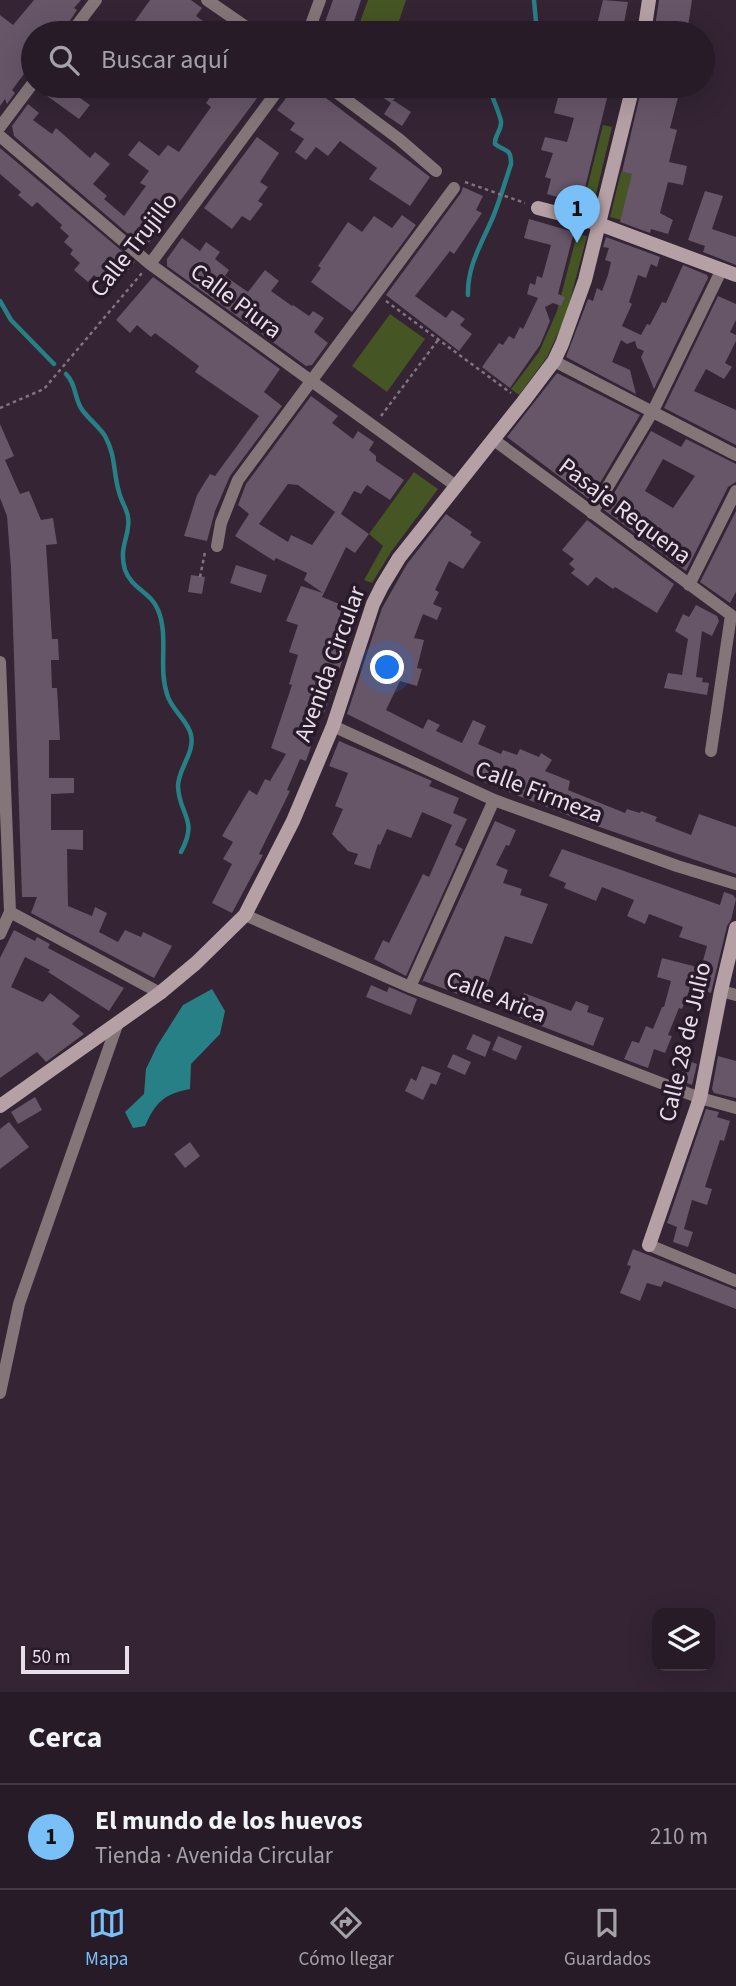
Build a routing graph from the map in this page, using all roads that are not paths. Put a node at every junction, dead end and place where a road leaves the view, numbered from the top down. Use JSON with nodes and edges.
{"nodes":[{"id":1,"x":96,"y":0,"type":"edge"},
{"id":2,"x":207,"y":0,"type":"edge"},
{"id":3,"x":320,"y":0,"type":"edge"},
{"id":4,"x":649,"y":0,"type":"edge"},
{"id":5,"x":80,"y":21,"type":"edge"},
{"id":6,"x":238,"y":21,"type":"edge"},
{"id":7,"x":312,"y":21,"type":"edge"},
{"id":8,"x":645,"y":21,"type":"edge"},
{"id":9,"x":22,"y":98,"type":"edge"},
{"id":10,"x":272,"y":98,"type":"edge"},
{"id":11,"x":344,"y":98,"type":"edge"},
{"id":12,"x":630,"y":98,"type":"edge"},
{"id":13,"x":0,"y":127,"type":"edge"},
{"id":14,"x":0,"y":136,"type":"edge"},
{"id":15,"x":436,"y":171,"type":"road end"},
{"id":16,"x":454,"y":188,"type":"dead end"},
{"id":17,"x":538,"y":208,"type":"road end"},
{"id":18,"x":599,"y":224,"type":"junction"},
{"id":19,"x":150,"y":264,"type":"junction"},
{"id":20,"x":729,"y":272,"type":"edge"},
{"id":21,"x":554,"y":360,"type":"junction"},
{"id":22,"x":311,"y":383,"type":"junction"},
{"id":23,"x":653,"y":411,"type":"junction"},
{"id":24,"x":494,"y":440,"type":"junction"},
{"id":25,"x":736,"y":455,"type":"edge"},
{"id":26,"x":456,"y":486,"type":"junction"},
{"id":27,"x":736,"y":491,"type":"edge"},
{"id":28,"x":592,"y":513,"type":"junction"},
{"id":29,"x":217,"y":546,"type":"road end"},
{"id":30,"x":689,"y":585,"type":"junction"},
{"id":31,"x":0,"y":662,"type":"edge"},
{"id":32,"x":332,"y":726,"type":"junction"},
{"id":33,"x":710,"y":751,"type":"dead end"},
{"id":34,"x":494,"y":800,"type":"junction"},
{"id":35,"x":736,"y":884,"type":"edge"},
{"id":36,"x":10,"y":912,"type":"junction"},
{"id":37,"x":245,"y":915,"type":"junction"},
{"id":38,"x":736,"y":928,"type":"edge"},
{"id":39,"x":0,"y":934,"type":"edge"},
{"id":40,"x":410,"y":987,"type":"junction"},
{"id":41,"x":721,"y":990,"type":"junction"},
{"id":42,"x":160,"y":993,"type":"junction"},
{"id":43,"x":736,"y":995,"type":"edge"},
{"id":44,"x":117,"y":1025,"type":"junction"},
{"id":45,"x":700,"y":1098,"type":"junction"},
{"id":46,"x":0,"y":1106,"type":"edge"},
{"id":47,"x":736,"y":1108,"type":"edge"},
{"id":48,"x":649,"y":1245,"type":"joint"},
{"id":49,"x":736,"y":1281,"type":"edge"},
{"id":50,"x":0,"y":1393,"type":"edge"}],
"edges":[{"from":1,"to":5,"type":"street"},
{"from":2,"to":6,"type":"street"},
{"from":3,"to":7,"type":"street"},
{"from":4,"to":8,"type":"street"},
{"from":9,"to":13,"type":"street"},
{"from":10,"to":19,"type":"street","name":"Calle Trujillo"},
{"from":11,"to":15,"type":"street"},
{"from":12,"to":18,"type":"street","name":"Avenida Circular"},
{"from":14,"to":19,"type":"street","name":"Calle Piura"},
{"from":16,"to":22,"type":"street"},
{"from":17,"to":18,"type":"street"},
{"from":18,"to":20,"type":"street"},
{"from":18,"to":21,"type":"street","name":"Avenida Circular"},
{"from":19,"to":22,"type":"street","name":"Calle Piura"},
{"from":20,"to":23,"type":"street"},
{"from":21,"to":23,"type":"street"},
{"from":21,"to":24,"type":"street","name":"Avenida Circular"},
{"from":22,"to":26,"type":"street","name":"Calle Piura"},
{"from":22,"to":29,"type":"street"},
{"from":23,"to":25,"type":"street"},
{"from":23,"to":28,"type":"street"},
{"from":24,"to":26,"type":"street","name":"Avenida Circular"},
{"from":24,"to":28,"type":"street","name":"Pasaje Requena"},
{"from":26,"to":32,"type":"street","name":"Avenida Circular"},
{"from":27,"to":30,"type":"street"},
{"from":28,"to":30,"type":"street","name":"Pasaje Requena"},
{"from":30,"to":33,"type":"street","name":"Pasaje Requena"},
{"from":31,"to":36,"type":"street"},
{"from":32,"to":34,"type":"street","name":"Calle Firmeza"},
{"from":32,"to":37,"type":"street","name":"Avenida Circular"},
{"from":34,"to":35,"type":"street","name":"Calle Firmeza"},
{"from":34,"to":40,"type":"street"},
{"from":36,"to":39,"type":"street"},
{"from":36,"to":42,"type":"street"},
{"from":37,"to":40,"type":"street","name":"Calle Arica"},
{"from":37,"to":42,"type":"street","name":"Avenida Circular"},
{"from":38,"to":41,"type":"street","name":"Calle 28 de Julio"},
{"from":40,"to":45,"type":"street","name":"Calle Arica"},
{"from":41,"to":43,"type":"street"},
{"from":41,"to":45,"type":"street","name":"Calle 28 de Julio"},
{"from":42,"to":44,"type":"street","name":"Avenida Circular"},
{"from":44,"to":46,"type":"street","name":"Avenida Circular"},
{"from":44,"to":50,"type":"street"},
{"from":45,"to":47,"type":"street","name":"Calle Arica"},
{"from":45,"to":48,"type":"street","name":"Calle 28 de Julio"},
{"from":48,"to":49,"type":"street"}]}
